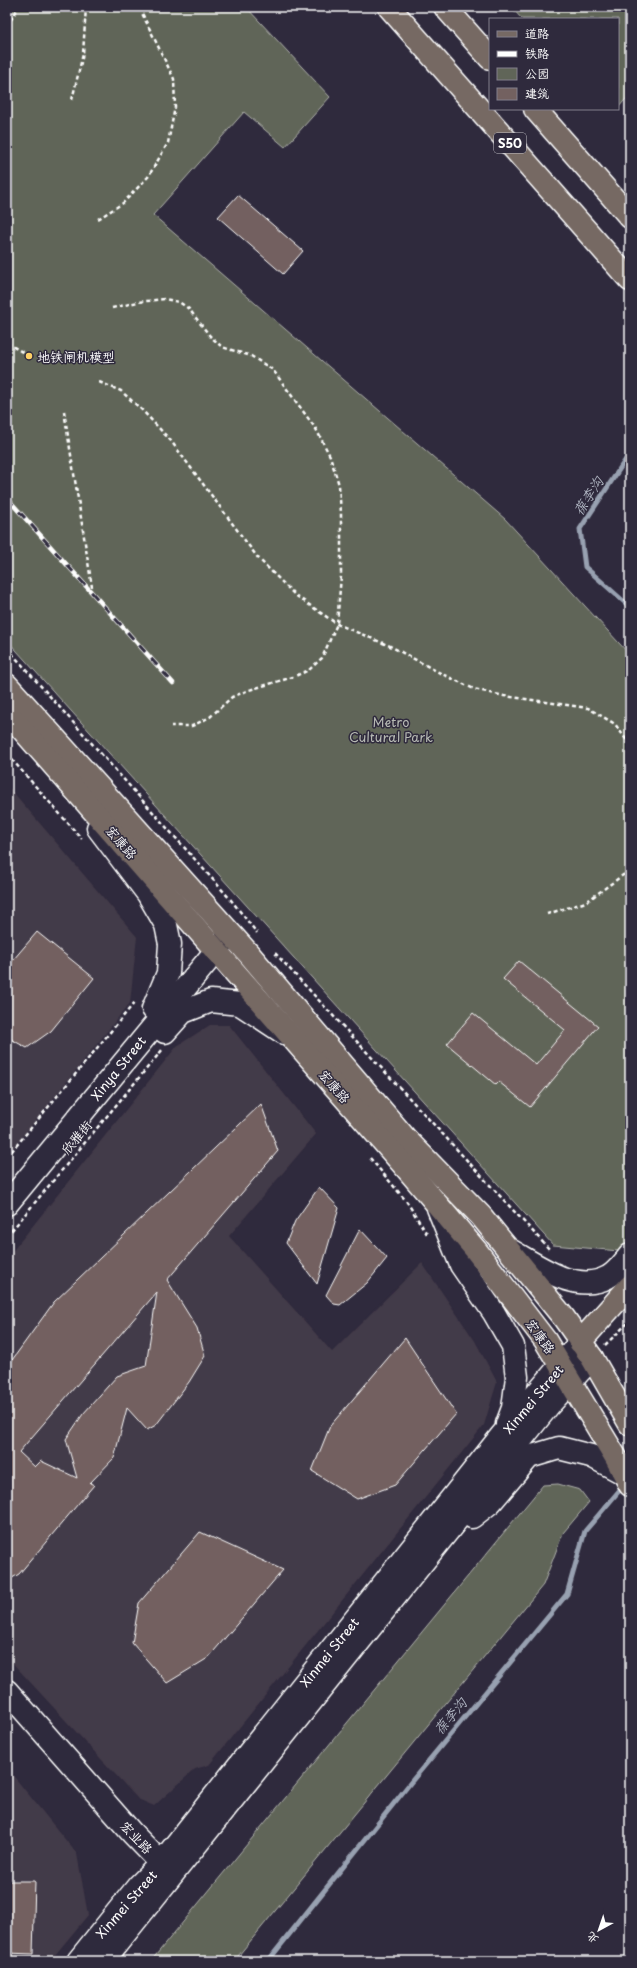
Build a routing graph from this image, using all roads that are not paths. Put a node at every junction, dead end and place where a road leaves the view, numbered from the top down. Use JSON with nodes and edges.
{"nodes":[{"id":1,"x":389,"y":7,"type":"edge"},
{"id":2,"x":445,"y":7,"type":"edge"},
{"id":3,"x":489,"y":57,"type":"edge"},
{"id":4,"x":536,"y":110,"type":"edge"},
{"id":5,"x":630,"y":217,"type":"edge"},
{"id":6,"x":630,"y":280,"type":"edge"},
{"id":7,"x":7,"y":685,"type":"edge"},
{"id":8,"x":7,"y":712,"type":"edge"},
{"id":9,"x":64,"y":777,"type":"junction"},
{"id":10,"x":228,"y":931,"type":"junction"},
{"id":11,"x":212,"y":948,"type":"junction"},
{"id":12,"x":146,"y":1004,"type":"junction"},
{"id":13,"x":294,"y":1039,"type":"junction"},
{"id":14,"x":91,"y":1101,"type":"junction"},
{"id":15,"x":7,"y":1185,"type":"edge"},
{"id":16,"x":7,"y":1204,"type":"edge"},
{"id":17,"x":437,"y":1205,"type":"junction"},
{"id":18,"x":507,"y":1248,"type":"junction"},
{"id":19,"x":630,"y":1255,"type":"edge"},
{"id":20,"x":630,"y":1286,"type":"edge"},
{"id":21,"x":586,"y":1350,"type":"junction"},
{"id":22,"x":566,"y":1373,"type":"junction"},
{"id":23,"x":630,"y":1424,"type":"edge"},
{"id":24,"x":502,"y":1436,"type":"junction"},
{"id":25,"x":623,"y":1472,"type":"edge"},
{"id":26,"x":440,"y":1542,"type":"junction"},
{"id":27,"x":7,"y":1691,"type":"edge"},
{"id":28,"x":7,"y":1710,"type":"edge"},
{"id":29,"x":162,"y":1871,"type":"junction"},
{"id":30,"x":78,"y":1961,"type":"edge"},
{"id":31,"x":103,"y":1961,"type":"edge"}],
"edges":[{"from":1,"to":6,"type":"main road","number":"S50"},
{"from":2,"to":3,"type":"main road"},
{"from":4,"to":5,"type":"main road"},
{"from":7,"to":10,"type":"main road","name":"宏康路"},
{"from":8,"to":9,"type":"main road","name":"宏康路"},
{"from":9,"to":11,"type":"main road","name":"宏康路"},
{"from":9,"to":12,"type":"street"},
{"from":10,"to":11,"type":"street","name":"Xinya Street"},
{"from":10,"to":18,"type":"main road","name":"宏康路"},
{"from":11,"to":12,"type":"street","name":"Xinya Street"},
{"from":11,"to":13,"type":"main road","name":"宏康路"},
{"from":11,"to":14,"type":"street","name":"Xinya Street"},
{"from":12,"to":15,"type":"street","name":"Xinya Street"},
{"from":13,"to":14,"type":"street"},
{"from":13,"to":17,"type":"main road","name":"宏康路"},
{"from":14,"to":16,"type":"street","name":"Xinya Street"},
{"from":17,"to":22,"type":"main road","name":"宏康路"},
{"from":17,"to":24,"type":"street"},
{"from":18,"to":19,"type":"street"},
{"from":18,"to":21,"type":"main road","name":"宏康路"},
{"from":20,"to":21,"type":"main road"},
{"from":21,"to":22,"type":"street","name":"Xinmei Street"},
{"from":21,"to":23,"type":"main road","name":"宏康路"},
{"from":22,"to":24,"type":"street","name":"Xinmei Street"},
{"from":22,"to":25,"type":"main road","name":"宏康路"},
{"from":22,"to":26,"type":"street","name":"Xinmei Street"},
{"from":24,"to":29,"type":"street","name":"Xinmei Street"},
{"from":25,"to":26,"type":"street"},
{"from":26,"to":29,"type":"street","name":"Xinmei Street"},
{"from":27,"to":29,"type":"street","name":"宏业路"},
{"from":28,"to":29,"type":"street","name":"宏业路"},
{"from":29,"to":30,"type":"street","name":"Xinmei Street"},
{"from":29,"to":31,"type":"street","name":"Xinmei Street"}]}
